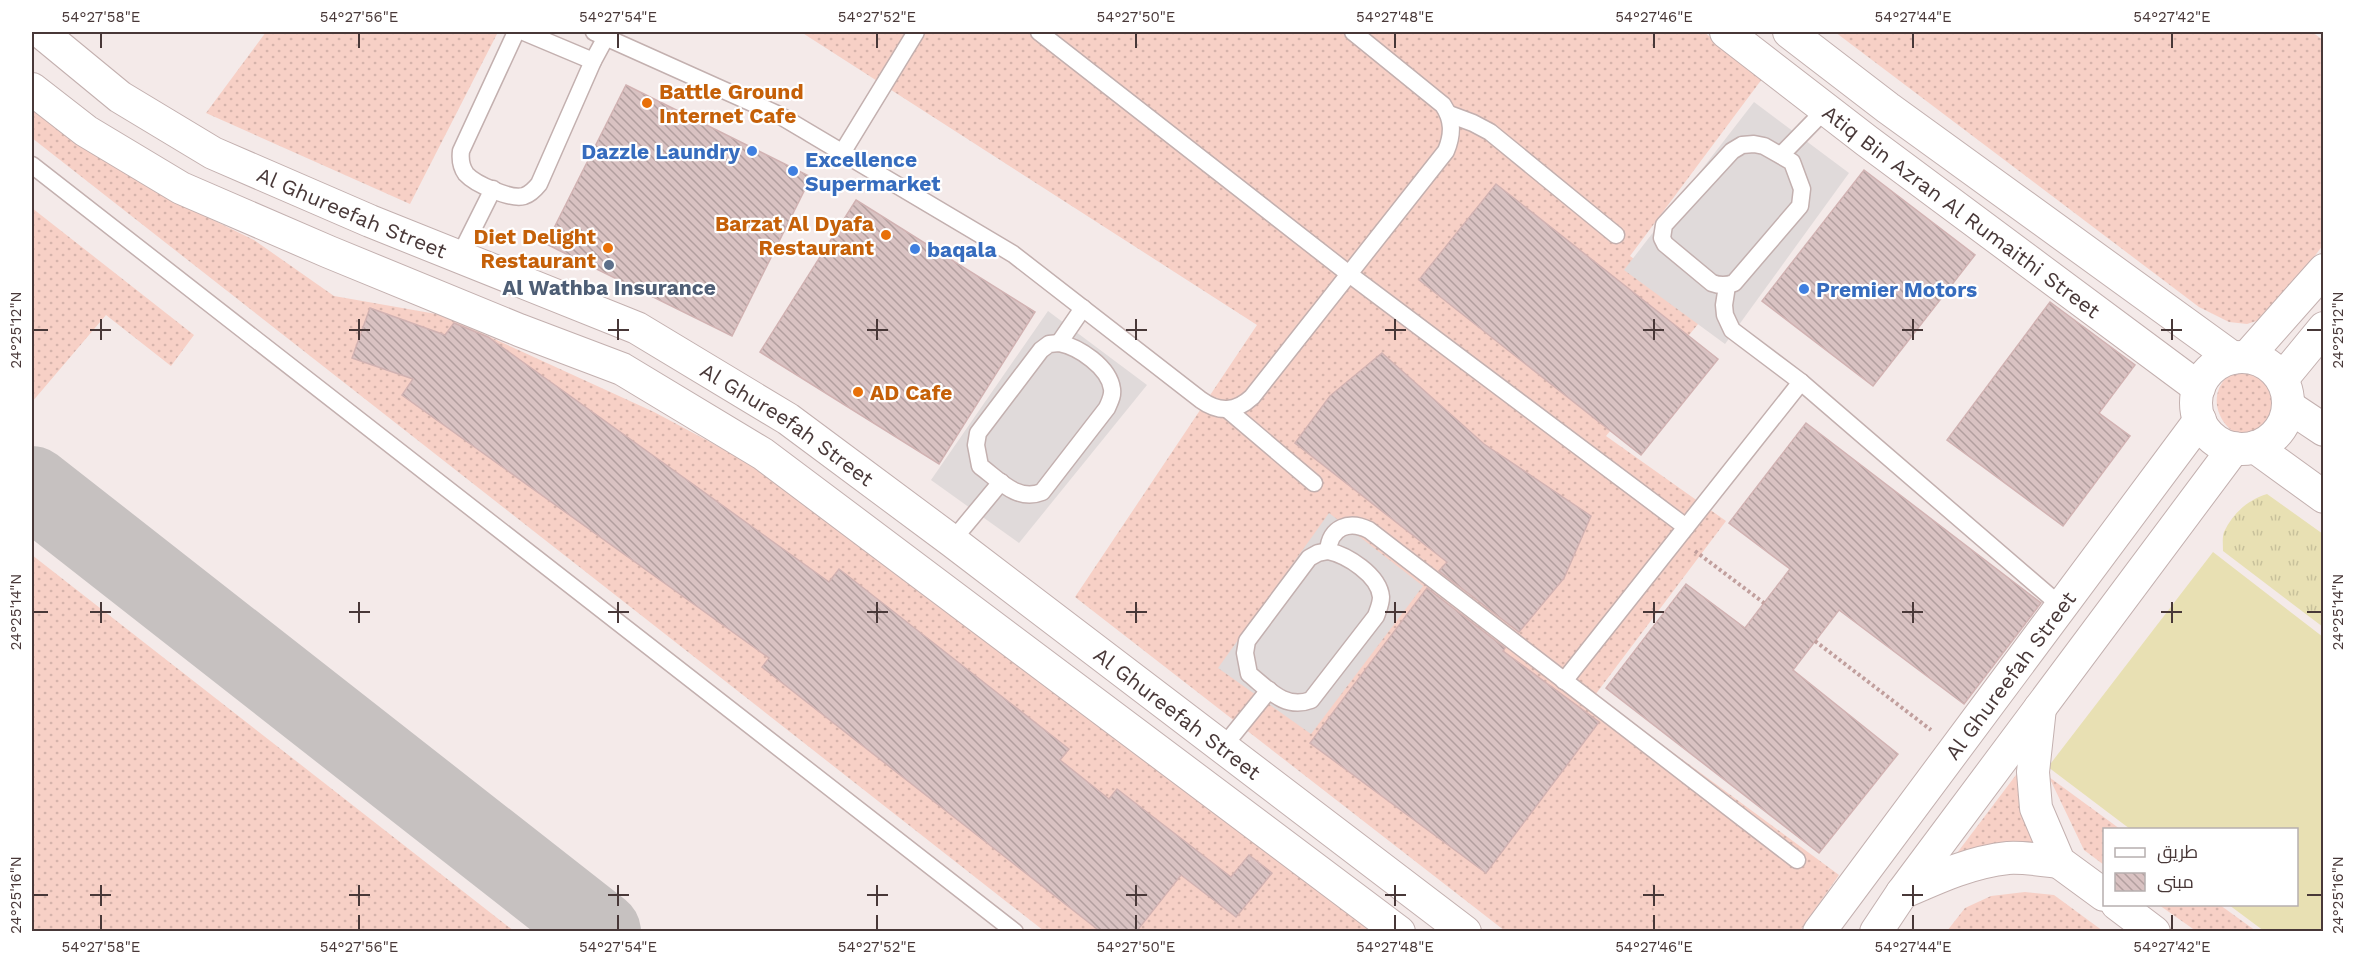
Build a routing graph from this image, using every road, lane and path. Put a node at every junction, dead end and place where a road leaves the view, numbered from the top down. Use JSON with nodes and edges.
{"nodes":[{"id":1,"x":41,"y":32,"type":"edge"},
{"id":2,"x":516,"y":32,"type":"edge"},
{"id":3,"x":524,"y":32,"type":"edge"},
{"id":4,"x":916,"y":32,"type":"edge"},
{"id":5,"x":1039,"y":32,"type":"edge"},
{"id":6,"x":1353,"y":32,"type":"edge"},
{"id":7,"x":1726,"y":32,"type":"edge"},
{"id":8,"x":1789,"y":32,"type":"edge"},
{"id":9,"x":600,"y":34,"type":"edge"},
{"id":10,"x":593,"y":62,"type":"junction"},
{"id":11,"x":32,"y":89,"type":"edge"},
{"id":12,"x":1826,"y":109,"type":"junction"},
{"id":13,"x":1449,"y":114,"type":"junction"},
{"id":14,"x":842,"y":153,"type":"junction"},
{"id":15,"x":1781,"y":155,"type":"junction"},
{"id":16,"x":32,"y":165,"type":"edge"},
{"id":17,"x":493,"y":189,"type":"junction"},
{"id":18,"x":1616,"y":235,"type":"dead end"},
{"id":19,"x":459,"y":257,"type":"junction"},
{"id":20,"x":2324,"y":270,"type":"edge"},
{"id":21,"x":1350,"y":274,"type":"junction"},
{"id":22,"x":1727,"y":286,"type":"junction"},
{"id":23,"x":1083,"y":308,"type":"junction"},
{"id":24,"x":2324,"y":328,"type":"edge"},
{"id":25,"x":1059,"y":343,"type":"junction"},
{"id":26,"x":2240,"y":357,"type":"junction"},
{"id":27,"x":1801,"y":382,"type":"junction"},
{"id":28,"x":2199,"y":388,"type":"junction"},
{"id":29,"x":2285,"y":392,"type":"junction"},
{"id":30,"x":1228,"y":410,"type":"junction"},
{"id":31,"x":2200,"y":420,"type":"junction"},
{"id":32,"x":2324,"y":429,"type":"edge"},
{"id":33,"x":2245,"y":447,"type":"junction"},
{"id":34,"x":1001,"y":482,"type":"junction"},
{"id":35,"x":1314,"y":483,"type":"dead end"},
{"id":36,"x":2324,"y":497,"type":"edge"},
{"id":37,"x":1682,"y":532,"type":"junction"},
{"id":38,"x":952,"y":541,"type":"junction"},
{"id":39,"x":1328,"y":551,"type":"junction"},
{"id":40,"x":1764,"y":603,"type":"dead end"},
{"id":41,"x":2061,"y":606,"type":"junction"},
{"id":42,"x":1815,"y":641,"type":"dead end"},
{"id":43,"x":1564,"y":681,"type":"junction"},
{"id":44,"x":1269,"y":690,"type":"junction"},
{"id":45,"x":2040,"y":708,"type":"junction"},
{"id":46,"x":1926,"y":738,"type":"dead end"},
{"id":47,"x":1223,"y":747,"type":"junction"},
{"id":48,"x":1797,"y":860,"type":"dead end"},
{"id":49,"x":2059,"y":861,"type":"junction"},
{"id":50,"x":1902,"y":892,"type":"junction"},
{"id":51,"x":2103,"y":894,"type":"edge"},
{"id":52,"x":2120,"y":906,"type":"edge"},
{"id":53,"x":1016,"y":932,"type":"edge"},
{"id":54,"x":1399,"y":932,"type":"edge"},
{"id":55,"x":1465,"y":932,"type":"edge"},
{"id":56,"x":1819,"y":932,"type":"edge"},
{"id":57,"x":1876,"y":932,"type":"edge"},
{"id":58,"x":2154,"y":932,"type":"edge"}],
"edges":[{"from":1,"to":19,"type":"street","name":"Al Ghureefah Street"},
{"from":2,"to":17,"type":"lane"},
{"from":3,"to":10,"type":"lane"},
{"from":4,"to":14,"type":"lane"},
{"from":5,"to":21,"type":"lane"},
{"from":6,"to":13,"type":"lane"},
{"from":7,"to":12,"type":"street","name":"Atiq Bin Azran Al Rumaithi Street"},
{"from":8,"to":26,"type":"street","name":"Atiq Bin Azran Al Rumaithi Street"},
{"from":9,"to":10,"type":"lane"},
{"from":9,"to":14,"type":"lane"},
{"from":10,"to":17,"type":"lane"},
{"from":11,"to":54,"type":"street","name":"Al Ghureefah Street"},
{"from":12,"to":15,"type":"lane"},
{"from":12,"to":28,"type":"street","name":"Atiq Bin Azran Al Rumaithi Street"},
{"from":13,"to":18,"type":"lane"},
{"from":13,"to":21,"type":"lane"},
{"from":14,"to":23,"type":"lane"},
{"from":15,"to":22,"type":"lane"},
{"from":15,"to":22,"type":"lane"},
{"from":16,"to":53,"type":"lane"},
{"from":17,"to":19,"type":"lane"},
{"from":19,"to":38,"type":"street","name":"Al Ghureefah Street"},
{"from":20,"to":26,"type":"street"},
{"from":21,"to":30,"type":"lane"},
{"from":21,"to":37,"type":"lane"},
{"from":22,"to":27,"type":"lane"},
{"from":23,"to":25,"type":"lane"},
{"from":23,"to":30,"type":"lane"},
{"from":24,"to":29,"type":"street"},
{"from":25,"to":34,"type":"lane"},
{"from":25,"to":34,"type":"lane"},
{"from":26,"to":28,"type":"street"},
{"from":26,"to":29,"type":"street"},
{"from":27,"to":37,"type":"lane"},
{"from":27,"to":41,"type":"lane"},
{"from":28,"to":31,"type":"street"},
{"from":29,"to":32,"type":"street"},
{"from":29,"to":33,"type":"street"},
{"from":30,"to":35,"type":"lane"},
{"from":31,"to":33,"type":"street"},
{"from":31,"to":41,"type":"street","name":"Al Ghureefah Street"},
{"from":33,"to":36,"type":"street"},
{"from":33,"to":45,"type":"street","name":"Al Ghureefah Street"},
{"from":34,"to":38,"type":"lane"},
{"from":37,"to":40,"type":"path"},
{"from":37,"to":43,"type":"lane"},
{"from":38,"to":47,"type":"street","name":"Al Ghureefah Street"},
{"from":39,"to":43,"type":"lane"},
{"from":39,"to":44,"type":"lane"},
{"from":39,"to":44,"type":"lane"},
{"from":41,"to":56,"type":"street","name":"Al Ghureefah Street"},
{"from":42,"to":46,"type":"path"},
{"from":43,"to":48,"type":"lane"},
{"from":44,"to":47,"type":"lane"},
{"from":45,"to":49,"type":"street"},
{"from":45,"to":50,"type":"street","name":"Al Ghureefah Street"},
{"from":47,"to":55,"type":"street","name":"Al Ghureefah Street"},
{"from":49,"to":50,"type":"street"},
{"from":49,"to":51,"type":"street"},
{"from":50,"to":57,"type":"street","name":"Al Ghureefah Street"},
{"from":52,"to":58,"type":"street"}]}
